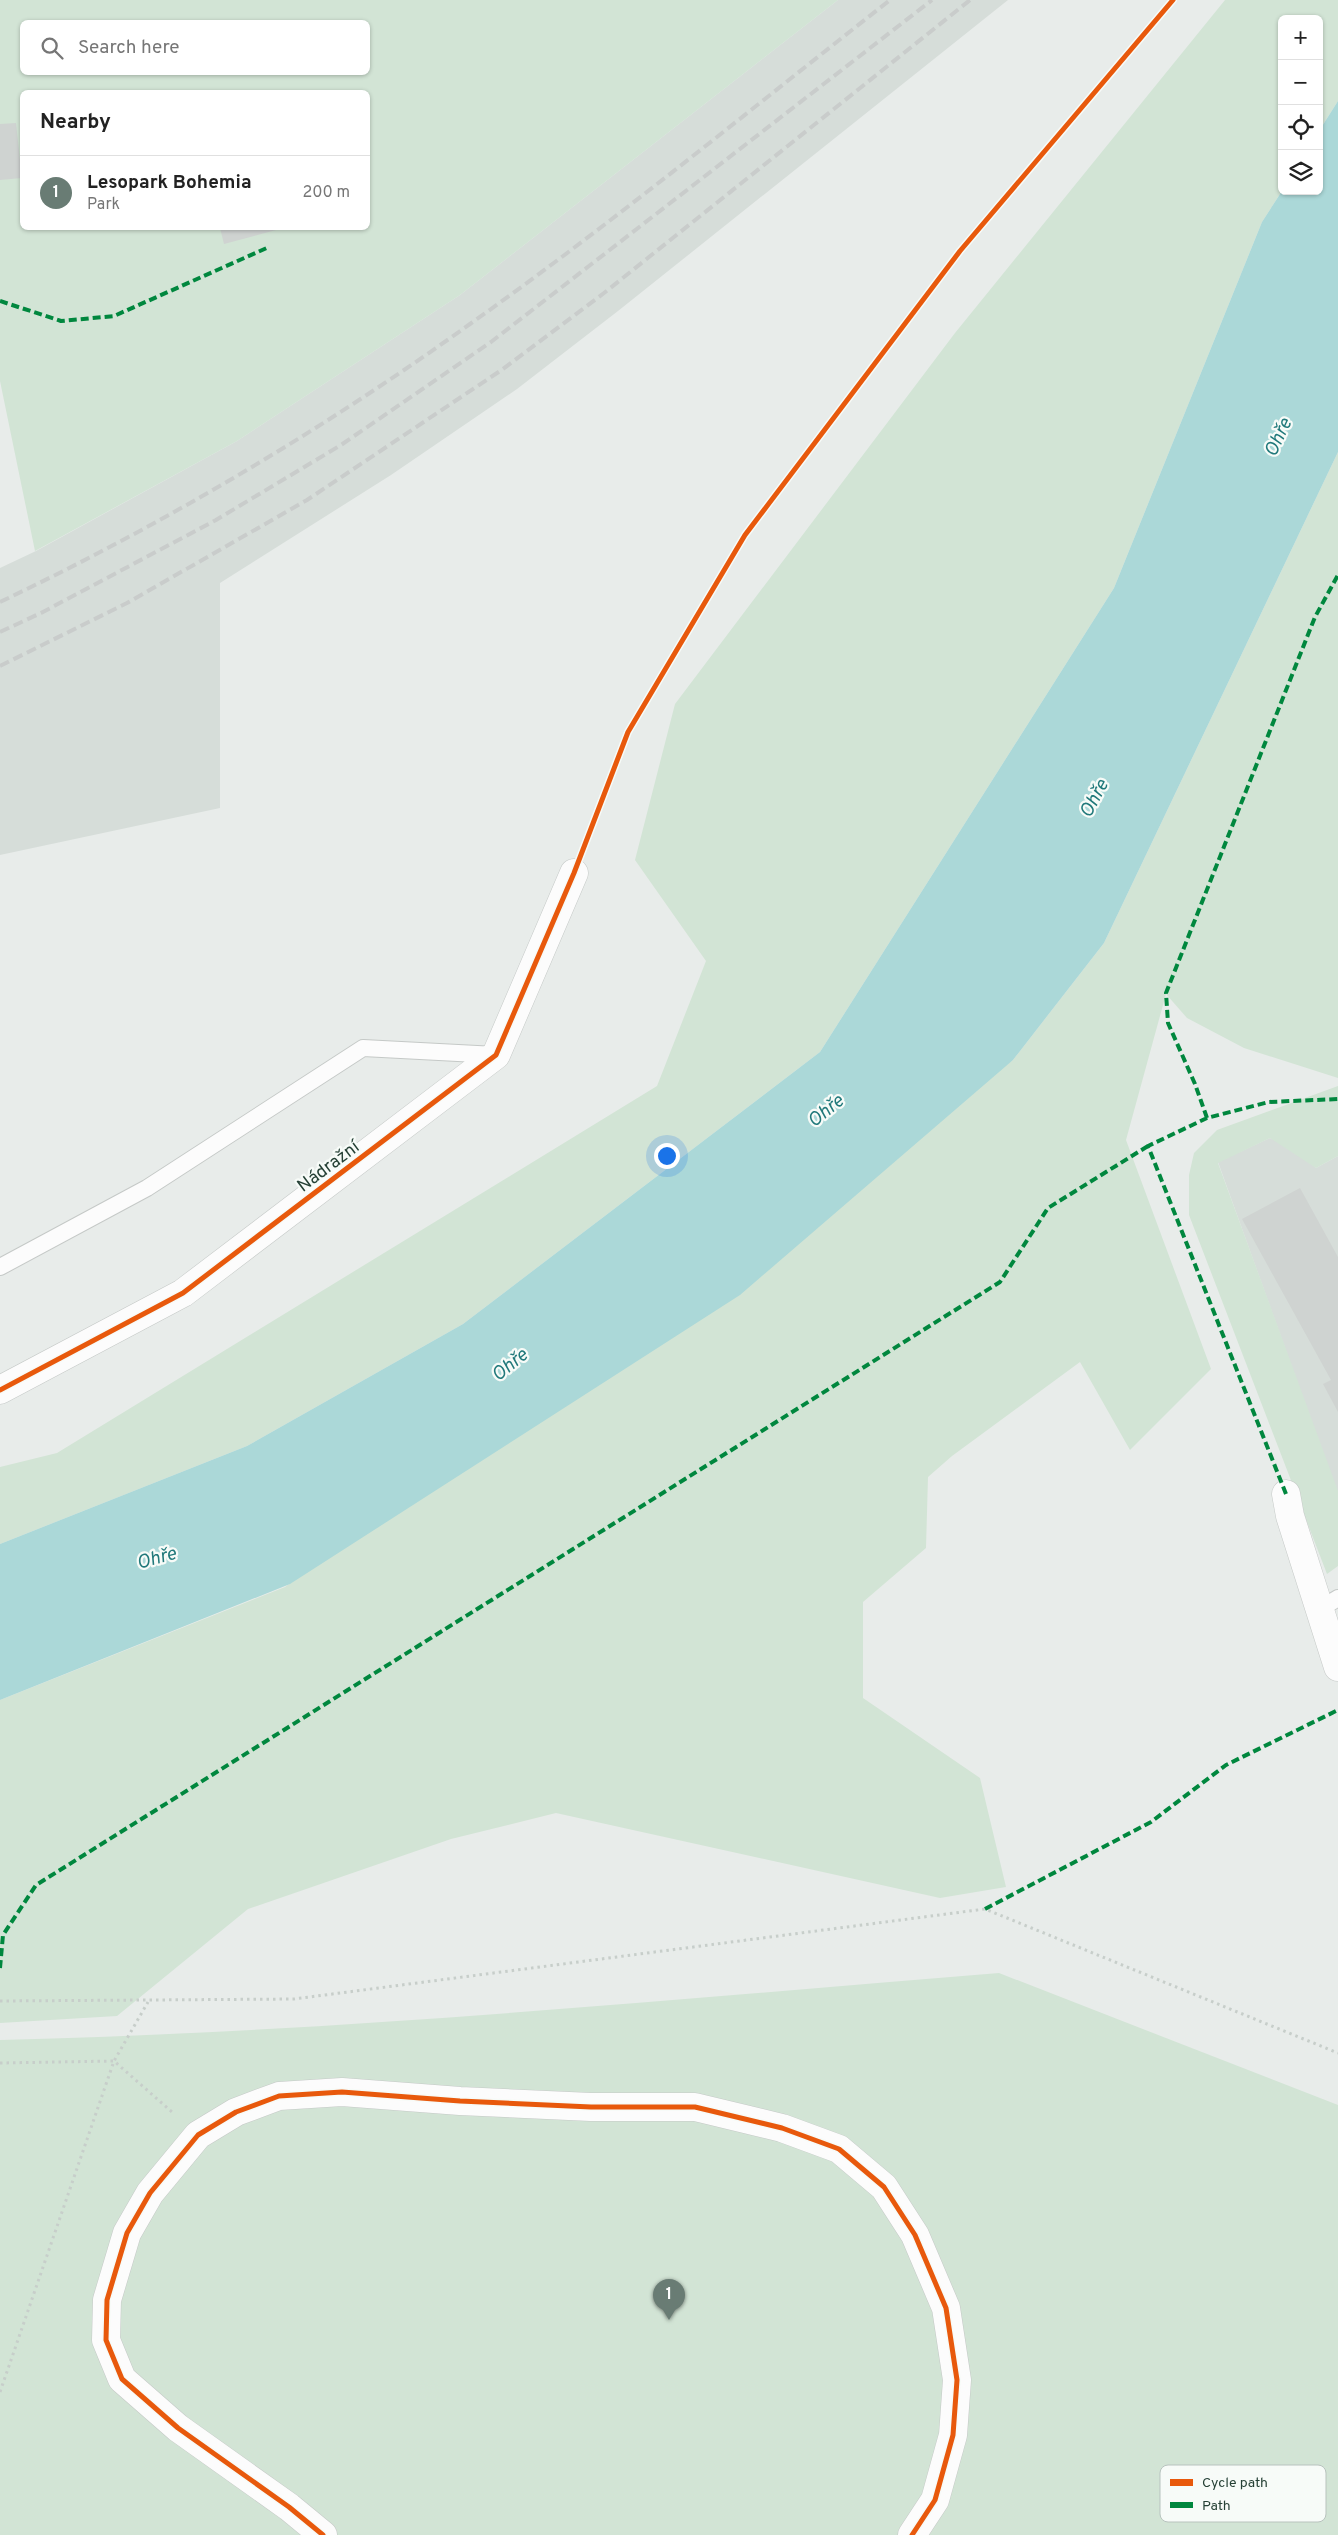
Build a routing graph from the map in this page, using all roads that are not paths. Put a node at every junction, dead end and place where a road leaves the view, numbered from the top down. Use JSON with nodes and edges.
{"nodes":[{"id":1,"x":574,"y":873,"type":"dead end"},
{"id":2,"x":496,"y":1055,"type":"junction"},
{"id":3,"x":0,"y":1267,"type":"edge"},
{"id":4,"x":0,"y":1390,"type":"edge"},
{"id":5,"x":1286,"y":1494,"type":"dead end"},
{"id":6,"x":1329,"y":1604,"type":"edge"},
{"id":7,"x":1338,"y":1666,"type":"edge"},
{"id":8,"x":323,"y":2535,"type":"edge"},
{"id":9,"x":912,"y":2535,"type":"edge"}],
"edges":[{"from":1,"to":2,"type":"street","name":"Nádražní"},
{"from":2,"to":3,"type":"lane"},
{"from":2,"to":4,"type":"street","name":"Nádražní"},
{"from":5,"to":6,"type":"street"},
{"from":6,"to":7,"type":"street"},
{"from":8,"to":9,"type":"street"}]}
